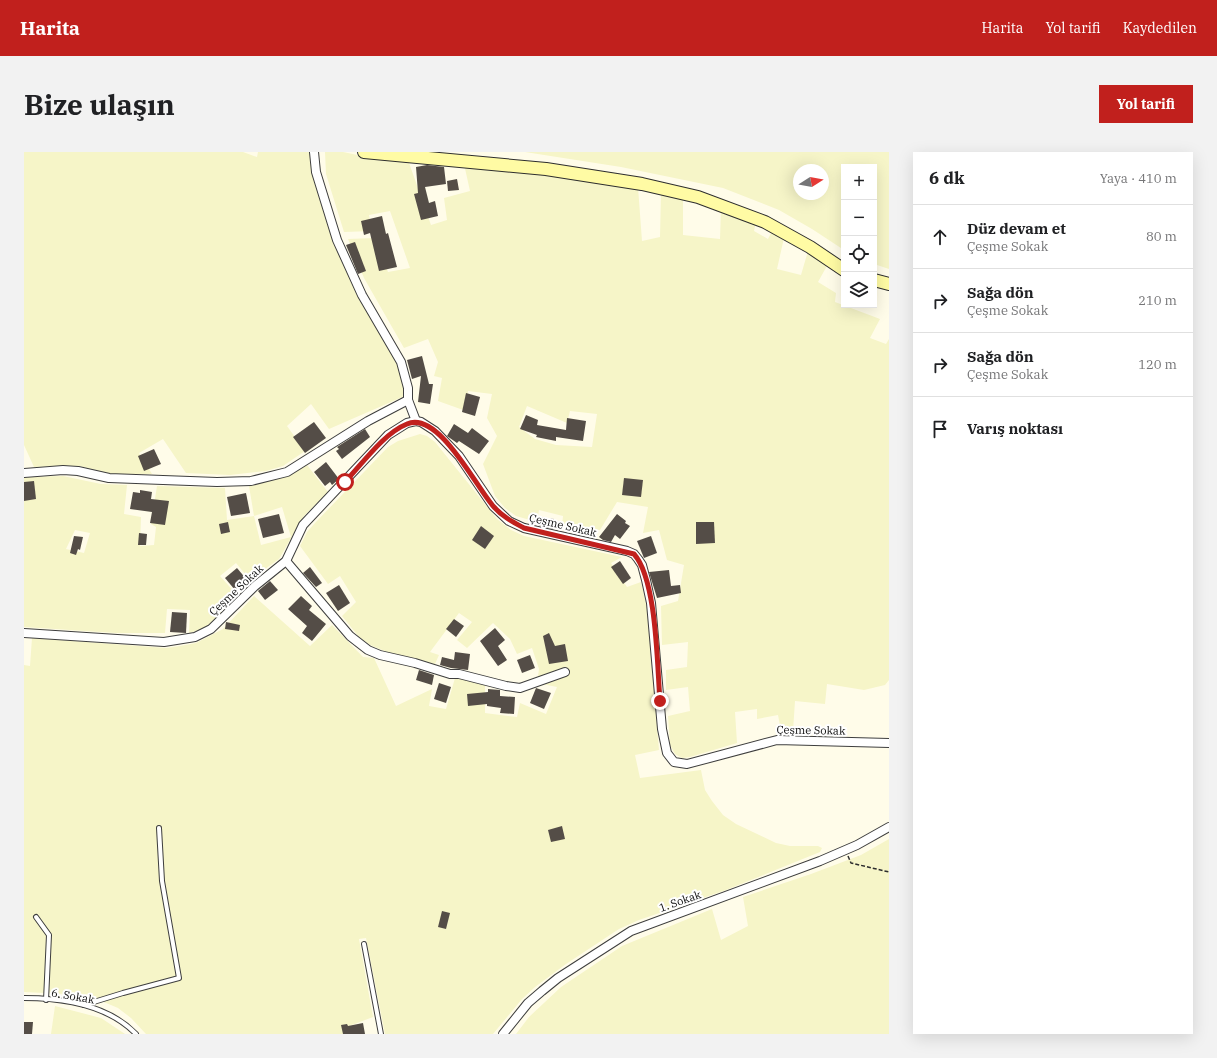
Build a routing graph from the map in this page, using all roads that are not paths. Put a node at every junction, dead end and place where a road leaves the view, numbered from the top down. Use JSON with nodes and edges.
{"nodes":[{"id":1,"x":314,"y":152,"type":"edge"},
{"id":2,"x":364,"y":152,"type":"edge"},
{"id":3,"x":841,"y":268,"type":"edge"},
{"id":4,"x":877,"y":281,"type":"edge"},
{"id":5,"x":889,"y":284,"type":"edge"},
{"id":6,"x":408,"y":400,"type":"junction"},
{"id":7,"x":416,"y":421,"type":"junction"},
{"id":8,"x":24,"y":473,"type":"edge"},
{"id":9,"x":286,"y":561,"type":"junction"},
{"id":10,"x":24,"y":633,"type":"edge"},
{"id":11,"x":565,"y":672,"type":"dead end"},
{"id":12,"x":889,"y":743,"type":"edge"},
{"id":13,"x":889,"y":827,"type":"edge"},
{"id":14,"x":159,"y":828,"type":"dead end"},
{"id":15,"x":36,"y":917,"type":"dead end"},
{"id":16,"x":364,"y":944,"type":"dead end"},
{"id":17,"x":24,"y":998,"type":"edge"},
{"id":18,"x":46,"y":1000,"type":"junction"},
{"id":19,"x":84,"y":1006,"type":"junction"},
{"id":20,"x":136,"y":1034,"type":"edge"},
{"id":21,"x":380,"y":1034,"type":"edge"},
{"id":22,"x":503,"y":1034,"type":"edge"}],
"edges":[{"from":1,"to":6,"type":"street"},
{"from":2,"to":3,"type":"street"},
{"from":4,"to":5,"type":"street"},
{"from":6,"to":7,"type":"street"},
{"from":6,"to":8,"type":"street"},
{"from":7,"to":9,"type":"street","name":"Çeşme Sokak"},
{"from":7,"to":12,"type":"street","name":"Çeşme Sokak"},
{"from":9,"to":10,"type":"street","name":"Çeşme Sokak"},
{"from":9,"to":11,"type":"street"},
{"from":13,"to":22,"type":"street","name":"1. Sokak"},
{"from":14,"to":19,"type":"lane"},
{"from":15,"to":18,"type":"lane"},
{"from":16,"to":21,"type":"lane"},
{"from":17,"to":18,"type":"lane","name":"6. Sokak"},
{"from":18,"to":19,"type":"lane","name":"6. Sokak"},
{"from":19,"to":20,"type":"lane","name":"6. Sokak"}]}
